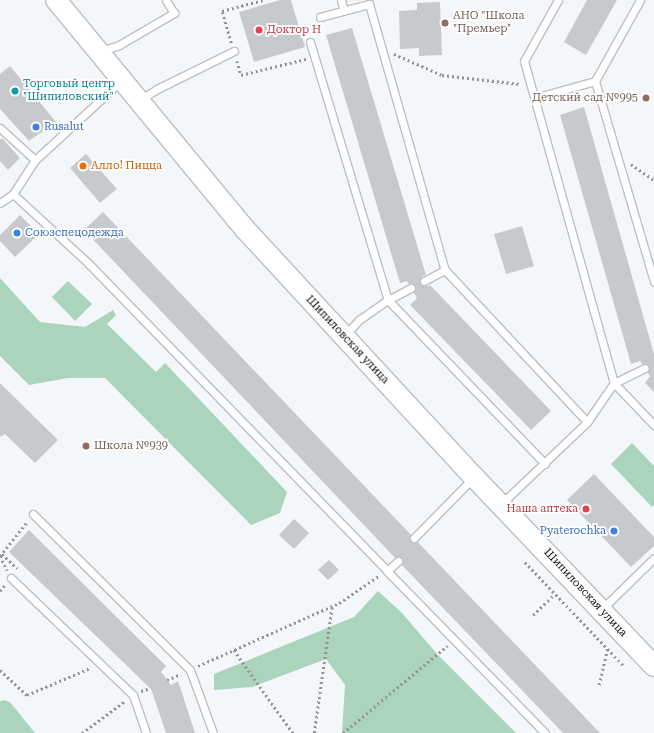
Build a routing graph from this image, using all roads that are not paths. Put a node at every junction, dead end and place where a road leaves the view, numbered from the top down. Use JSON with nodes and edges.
{"nodes":[{"id":1,"x":56,"y":0,"type":"edge"},
{"id":2,"x":166,"y":0,"type":"edge"},
{"id":3,"x":341,"y":0,"type":"edge"},
{"id":4,"x":558,"y":0,"type":"edge"},
{"id":5,"x":640,"y":0,"type":"edge"},
{"id":6,"x":344,"y":11,"type":"junction"},
{"id":7,"x":320,"y":17,"type":"dead end"},
{"id":8,"x":310,"y":42,"type":"dead end"},
{"id":9,"x":234,"y":51,"type":"road end"},
{"id":10,"x":99,"y":52,"type":"junction"},
{"id":11,"x":122,"y":81,"type":"junction"},
{"id":12,"x":595,"y":81,"type":"junction"},
{"id":13,"x":534,"y":98,"type":"junction"},
{"id":14,"x":139,"y":101,"type":"junction"},
{"id":15,"x":0,"y":128,"type":"edge"},
{"id":16,"x":35,"y":160,"type":"junction"},
{"id":17,"x":13,"y":194,"type":"junction"},
{"id":18,"x":0,"y":203,"type":"edge"},
{"id":19,"x":445,"y":270,"type":"junction"},
{"id":20,"x":424,"y":281,"type":"dead end"},
{"id":21,"x":654,"y":282,"type":"edge"},
{"id":22,"x":411,"y":288,"type":"dead end"},
{"id":23,"x":388,"y":300,"type":"junction"},
{"id":24,"x":343,"y":337,"type":"junction"},
{"id":25,"x":645,"y":368,"type":"dead end"},
{"id":26,"x":614,"y":383,"type":"junction"},
{"id":27,"x":587,"y":422,"type":"junction"},
{"id":28,"x":654,"y":425,"type":"edge"},
{"id":29,"x":546,"y":464,"type":"junction"},
{"id":30,"x":474,"y":477,"type":"junction"},
{"id":31,"x":501,"y":504,"type":"junction"},
{"id":32,"x":33,"y":514,"type":"road end"},
{"id":33,"x":414,"y":538,"type":"dead end"},
{"id":34,"x":654,"y":558,"type":"edge"},
{"id":35,"x":398,"y":561,"type":"dead end"},
{"id":36,"x":386,"y":571,"type":"junction"},
{"id":37,"x":11,"y":578,"type":"dead end"},
{"id":38,"x":601,"y":610,"type":"junction"},
{"id":39,"x":654,"y":666,"type":"edge"},
{"id":40,"x":146,"y":733,"type":"edge"},
{"id":41,"x":212,"y":733,"type":"edge"},
{"id":42,"x":545,"y":733,"type":"edge"}],
"edges":[{"from":1,"to":10,"type":"main road","name":"Шипиловская улица"},
{"from":2,"to":10,"type":"lane"},
{"from":3,"to":6,"type":"lane"},
{"from":4,"to":13,"type":"lane"},
{"from":5,"to":12,"type":"lane"},
{"from":6,"to":7,"type":"lane"},
{"from":6,"to":19,"type":"lane"},
{"from":8,"to":23,"type":"lane"},
{"from":9,"to":14,"type":"lane"},
{"from":10,"to":11,"type":"main road","name":"Шипиловская улица"},
{"from":11,"to":14,"type":"main road","name":"Шипиловская улица"},
{"from":11,"to":16,"type":"lane"},
{"from":12,"to":13,"type":"lane"},
{"from":12,"to":21,"type":"lane"},
{"from":13,"to":26,"type":"lane"},
{"from":14,"to":24,"type":"main road","name":"Шипиловская улица"},
{"from":15,"to":16,"type":"lane"},
{"from":16,"to":17,"type":"lane"},
{"from":17,"to":18,"type":"lane"},
{"from":17,"to":36,"type":"lane"},
{"from":19,"to":20,"type":"lane"},
{"from":19,"to":27,"type":"lane"},
{"from":22,"to":23,"type":"lane"},
{"from":23,"to":24,"type":"lane"},
{"from":23,"to":29,"type":"lane"},
{"from":24,"to":30,"type":"main road","name":"Шипиловская улица"},
{"from":25,"to":26,"type":"lane"},
{"from":26,"to":27,"type":"lane"},
{"from":26,"to":28,"type":"lane"},
{"from":27,"to":29,"type":"lane"},
{"from":29,"to":31,"type":"lane"},
{"from":30,"to":31,"type":"main road","name":"Шипиловская улица"},
{"from":30,"to":33,"type":"lane"},
{"from":31,"to":38,"type":"main road","name":"Шипиловская улица"},
{"from":32,"to":41,"type":"lane"},
{"from":34,"to":38,"type":"lane"},
{"from":35,"to":36,"type":"lane"},
{"from":36,"to":42,"type":"lane"},
{"from":37,"to":40,"type":"lane"},
{"from":38,"to":39,"type":"main road","name":"Шипиловская улица"}]}
